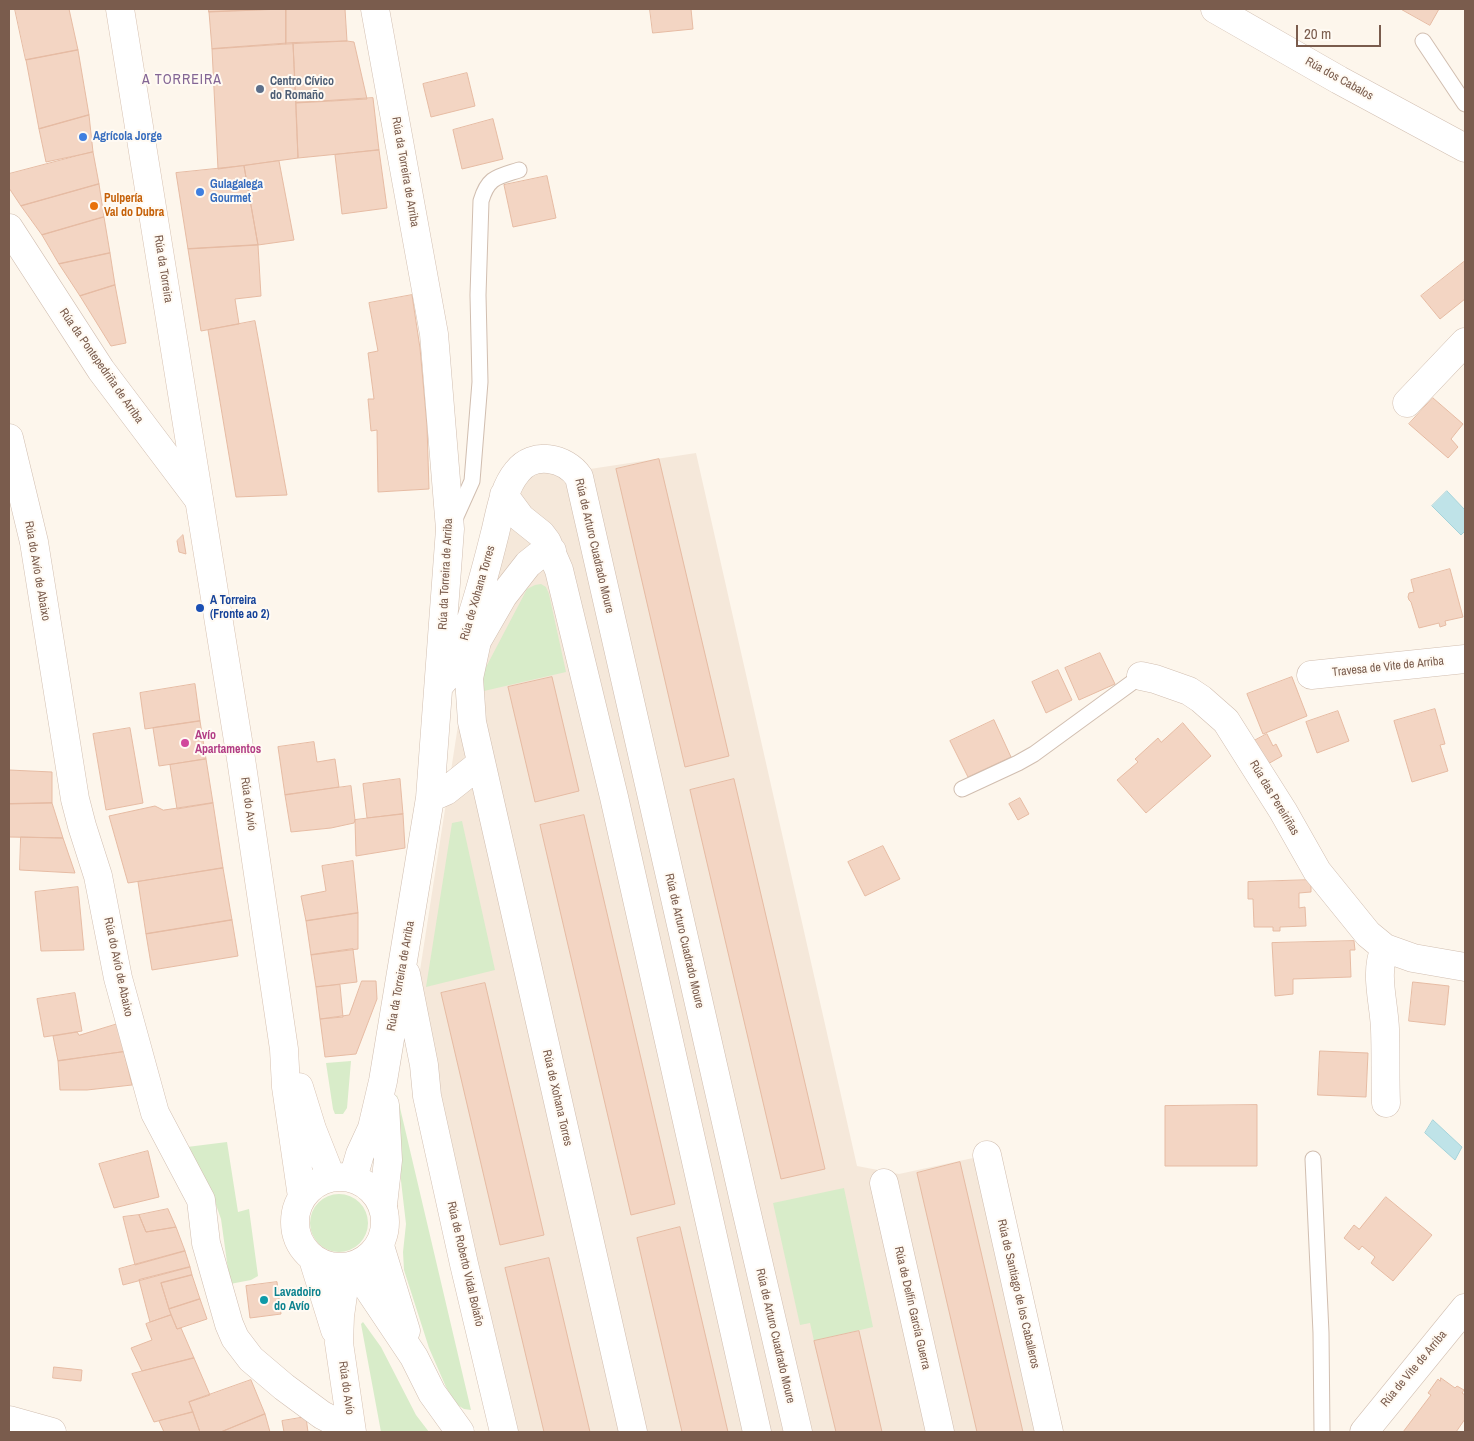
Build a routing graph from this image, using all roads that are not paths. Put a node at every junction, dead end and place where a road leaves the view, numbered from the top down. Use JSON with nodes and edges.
{"nodes":[{"id":1,"x":120,"y":9,"type":"edge"},
{"id":2,"x":375,"y":9,"type":"edge"},
{"id":3,"x":1215,"y":9,"type":"edge"},
{"id":4,"x":1423,"y":41,"type":"dead end"},
{"id":5,"x":1465,"y":104,"type":"edge"},
{"id":6,"x":1465,"y":148,"type":"edge"},
{"id":7,"x":519,"y":170,"type":"dead end"},
{"id":8,"x":9,"y":228,"type":"edge"},
{"id":9,"x":1465,"y":342,"type":"edge"},
{"id":10,"x":1407,"y":403,"type":"dead end"},
{"id":11,"x":9,"y":438,"type":"edge"},
{"id":12,"x":504,"y":495,"type":"junction"},
{"id":13,"x":199,"y":500,"type":"junction"},
{"id":14,"x":450,"y":530,"type":"junction"},
{"id":15,"x":552,"y":551,"type":"junction"},
{"id":16,"x":1465,"y":659,"type":"edge"},
{"id":17,"x":1311,"y":675,"type":"dead end"},
{"id":18,"x":1141,"y":676,"type":"joint"},
{"id":19,"x":439,"y":686,"type":"junction"},
{"id":20,"x":436,"y":714,"type":"junction"},
{"id":21,"x":472,"y":722,"type":"junction"},
{"id":22,"x":480,"y":764,"type":"junction"},
{"id":23,"x":962,"y":790,"type":"dead end"},
{"id":24,"x":430,"y":798,"type":"junction"},
{"id":25,"x":1385,"y":948,"type":"junction"},
{"id":26,"x":403,"y":963,"type":"junction"},
{"id":27,"x":1465,"y":967,"type":"edge"},
{"id":28,"x":284,"y":1049,"type":"junction"},
{"id":29,"x":384,"y":1077,"type":"junction"},
{"id":30,"x":427,"y":1096,"type":"junction"},
{"id":31,"x":1386,"y":1103,"type":"dead end"},
{"id":32,"x":987,"y":1155,"type":"dead end"},
{"id":33,"x":1313,"y":1159,"type":"dead end"},
{"id":34,"x":342,"y":1178,"type":"junction"},
{"id":35,"x":884,"y":1183,"type":"dead end"},
{"id":36,"x":302,"y":1197,"type":"junction"},
{"id":37,"x":383,"y":1205,"type":"junction"},
{"id":38,"x":380,"y":1246,"type":"junction"},
{"id":39,"x":312,"y":1259,"type":"junction"},
{"id":40,"x":350,"y":1267,"type":"junction"},
{"id":41,"x":1465,"y":1308,"type":"edge"},
{"id":42,"x":340,"y":1343,"type":"junction"},
{"id":43,"x":414,"y":1357,"type":"junction"},
{"id":44,"x":9,"y":1420,"type":"edge"},
{"id":45,"x":351,"y":1431,"type":"edge"},
{"id":46,"x":52,"y":1432,"type":"edge"},
{"id":47,"x":460,"y":1432,"type":"edge"},
{"id":48,"x":504,"y":1432,"type":"edge"},
{"id":49,"x":634,"y":1432,"type":"edge"},
{"id":50,"x":757,"y":1432,"type":"edge"},
{"id":51,"x":798,"y":1432,"type":"edge"},
{"id":52,"x":940,"y":1432,"type":"edge"},
{"id":53,"x":1049,"y":1432,"type":"edge"},
{"id":54,"x":1322,"y":1432,"type":"edge"},
{"id":55,"x":1364,"y":1432,"type":"edge"}],
"edges":[{"from":1,"to":13,"type":"street","name":"Rúa da Torreira"},
{"from":2,"to":14,"type":"street","name":"Rúa da Torreira de Arriba"},
{"from":3,"to":6,"type":"street","name":"Rúa dos Cabalos"},
{"from":4,"to":5,"type":"lane"},
{"from":7,"to":14,"type":"lane"},
{"from":8,"to":13,"type":"street","name":"Rúa da Pontepedriña de Arriba"},
{"from":9,"to":10,"type":"street"},
{"from":11,"to":45,"type":"street","name":"Rúa do Avío de Abaixo"},
{"from":12,"to":15,"type":"street"},
{"from":12,"to":19,"type":"street","name":"Rúa de Xohana Torres"},
{"from":12,"to":51,"type":"street","name":"Rúa de Arturo Cuadrado Moure"},
{"from":13,"to":28,"type":"street","name":"Rúa do Avío"},
{"from":14,"to":19,"type":"street","name":"Rúa da Torreira de Arriba"},
{"from":15,"to":21,"type":"street","name":"Rúa de Xohana Torres"},
{"from":15,"to":50,"type":"street"},
{"from":16,"to":17,"type":"street","name":"Travesa de Vite de Arriba"},
{"from":18,"to":23,"type":"lane"},
{"from":18,"to":25,"type":"street","name":"Rúa das Pereiriñas"},
{"from":19,"to":20,"type":"street","name":"Rúa da Torreira de Arriba"},
{"from":20,"to":21,"type":"street"},
{"from":20,"to":24,"type":"street","name":"Rúa da Torreira de Arriba"},
{"from":21,"to":22,"type":"street","name":"Rúa de Xohana Torres"},
{"from":22,"to":24,"type":"street"},
{"from":22,"to":49,"type":"street","name":"Rúa de Xohana Torres"},
{"from":24,"to":26,"type":"street","name":"Rúa da Torreira de Arriba"},
{"from":25,"to":27,"type":"street","name":"Rúa das Pereiriñas"},
{"from":25,"to":31,"type":"street"},
{"from":26,"to":29,"type":"street","name":"Rúa da Torreira de Arriba"},
{"from":26,"to":30,"type":"street","name":"Rúa de Roberto Vidal Bolaño"},
{"from":28,"to":34,"type":"street","name":"Rúa do Avío"},
{"from":28,"to":36,"type":"street","name":"Rúa do Avío"},
{"from":29,"to":30,"type":"street","name":"Rúa de Roberto Vidal Bolaño"},
{"from":29,"to":34,"type":"street","name":"Rúa da Torreira de Arriba"},
{"from":29,"to":37,"type":"street","name":"Rúa da Torreira de Arriba"},
{"from":30,"to":48,"type":"street","name":"Rúa de Roberto Vidal Bolaño"},
{"from":32,"to":53,"type":"street","name":"Rúa de Santiago de los Caballeros"},
{"from":33,"to":54,"type":"lane"},
{"from":34,"to":36,"type":"street"},
{"from":34,"to":37,"type":"street"},
{"from":35,"to":52,"type":"street","name":"Rúa de Delfín García Guerra"},
{"from":36,"to":39,"type":"street"},
{"from":37,"to":38,"type":"street"},
{"from":38,"to":40,"type":"street"},
{"from":38,"to":43,"type":"street"},
{"from":39,"to":40,"type":"street"},
{"from":39,"to":42,"type":"street","name":"Rúa do Avío"},
{"from":40,"to":42,"type":"street","name":"Rúa do Avío"},
{"from":40,"to":43,"type":"street"},
{"from":41,"to":55,"type":"street","name":"Rúa de Vite de Arriba"},
{"from":42,"to":45,"type":"street","name":"Rúa do Avío"},
{"from":43,"to":47,"type":"street"},
{"from":44,"to":46,"type":"street"}]}
